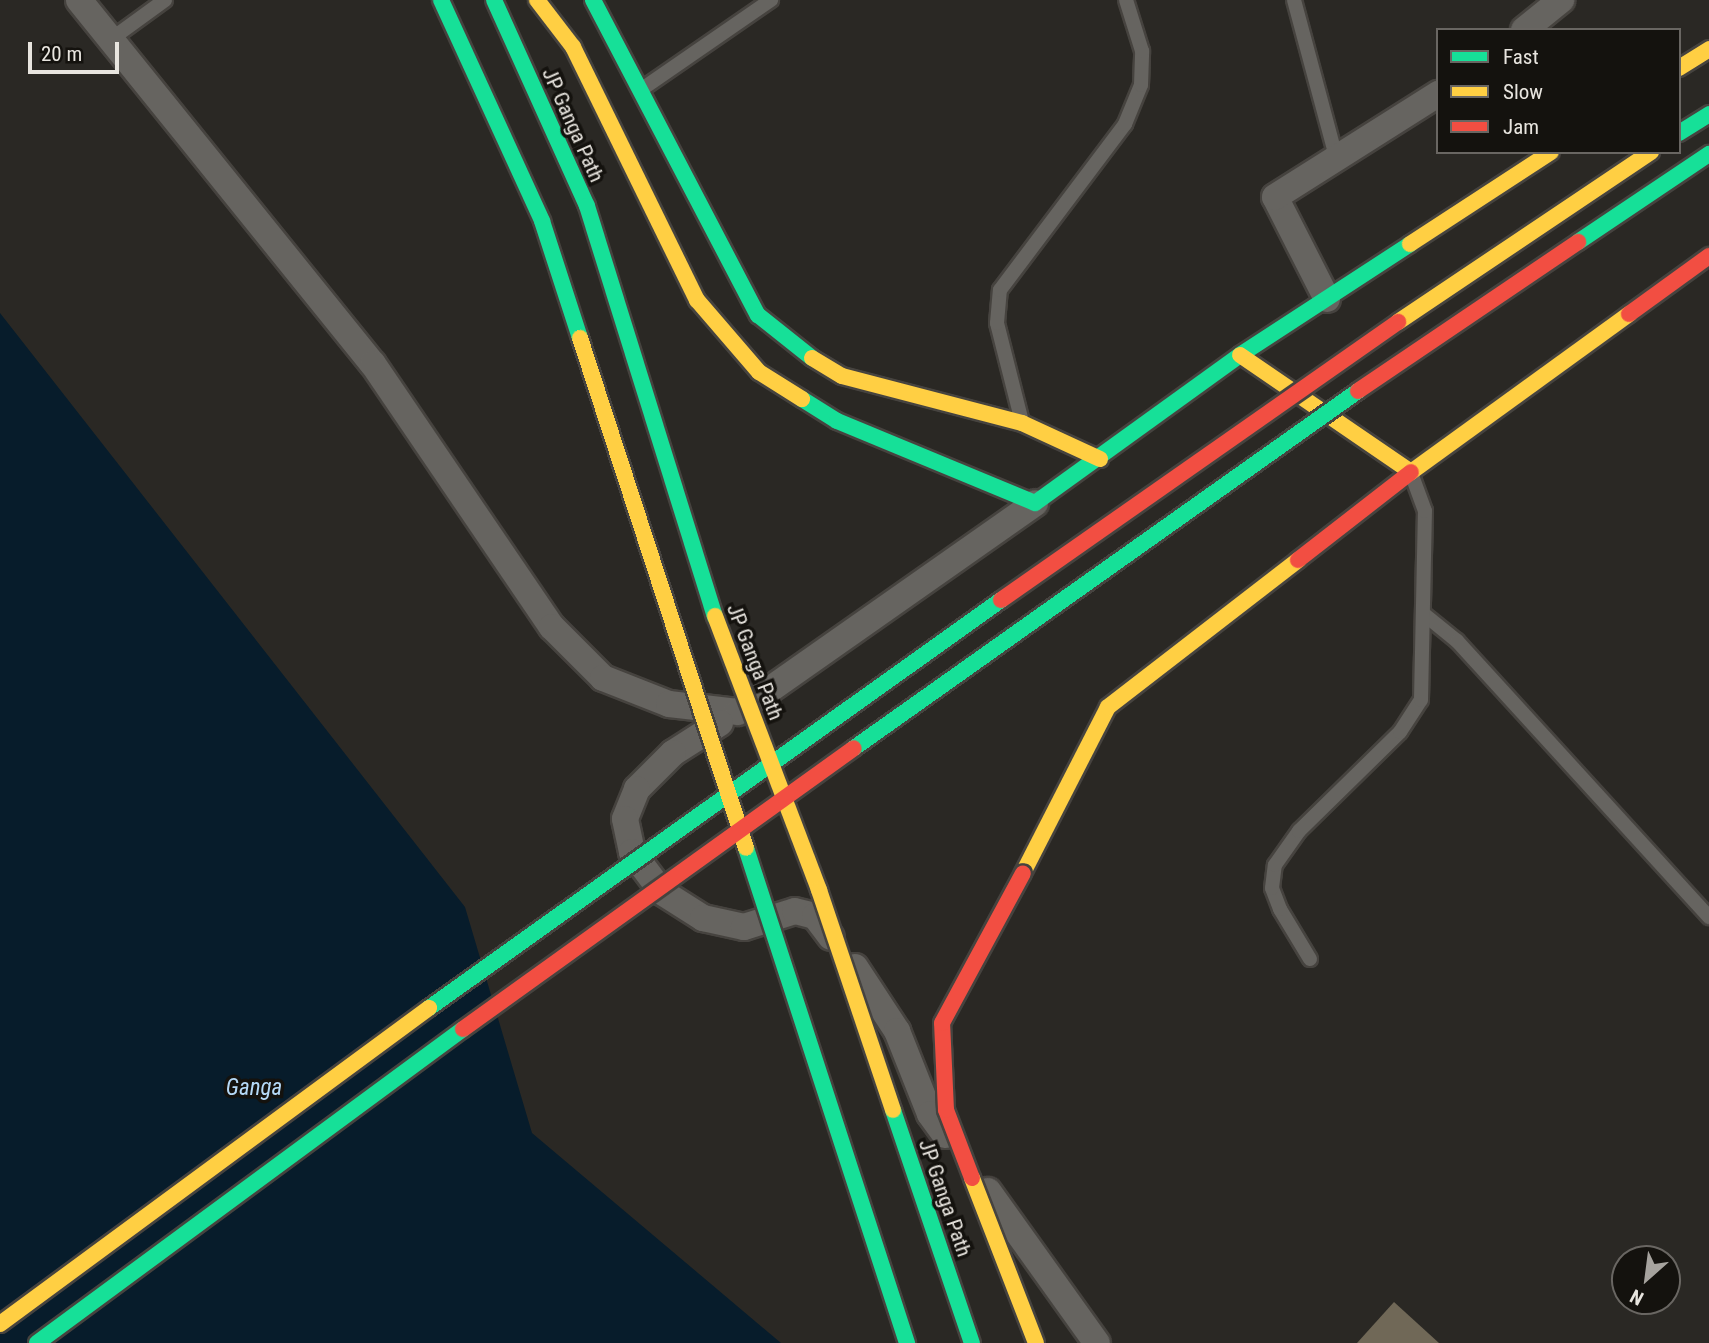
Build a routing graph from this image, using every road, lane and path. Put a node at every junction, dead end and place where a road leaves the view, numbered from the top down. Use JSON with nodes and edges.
{"nodes":[{"id":1,"x":79,"y":0,"type":"edge"},
{"id":2,"x":164,"y":0,"type":"edge"},
{"id":3,"x":441,"y":0,"type":"edge"},
{"id":4,"x":494,"y":0,"type":"edge"},
{"id":5,"x":537,"y":0,"type":"edge"},
{"id":6,"x":593,"y":0,"type":"edge"},
{"id":7,"x":771,"y":0,"type":"edge"},
{"id":8,"x":1126,"y":0,"type":"edge"},
{"id":9,"x":1294,"y":0,"type":"edge"},
{"id":10,"x":1560,"y":0,"type":"edge"},
{"id":11,"x":1526,"y":28,"type":"edge"},
{"id":12,"x":110,"y":40,"type":"junction"},
{"id":13,"x":1709,"y":49,"type":"edge"},
{"id":14,"x":1681,"y":67,"type":"edge"},
{"id":15,"x":640,"y":91,"type":"junction"},
{"id":16,"x":1436,"y":95,"type":"edge"},
{"id":17,"x":1709,"y":114,"type":"edge"},
{"id":18,"x":1681,"y":132,"type":"edge"},
{"id":19,"x":1548,"y":154,"type":"edge"},
{"id":20,"x":1648,"y":154,"type":"edge"},
{"id":21,"x":1709,"y":154,"type":"edge"},
{"id":22,"x":1336,"y":157,"type":"junction"},
{"id":23,"x":1709,"y":256,"type":"edge"},
{"id":24,"x":1327,"y":299,"type":"junction"},
{"id":25,"x":1240,"y":355,"type":"junction"},
{"id":26,"x":1022,"y":423,"type":"junction"},
{"id":27,"x":1100,"y":458,"type":"junction"},
{"id":28,"x":1411,"y":472,"type":"junction"},
{"id":29,"x":1035,"y":503,"type":"junction"},
{"id":30,"x":1425,"y":615,"type":"junction"},
{"id":31,"x":738,"y":712,"type":"junction"},
{"id":32,"x":1709,"y":917,"type":"edge"},
{"id":33,"x":1310,"y":958,"type":"dead end"},
{"id":34,"x":0,"y":1324,"type":"edge"},
{"id":35,"x":37,"y":1343,"type":"edge"},
{"id":36,"x":907,"y":1343,"type":"edge"},
{"id":37,"x":972,"y":1343,"type":"edge"},
{"id":38,"x":1036,"y":1343,"type":"edge"},
{"id":39,"x":1097,"y":1343,"type":"edge"}],
"edges":[{"from":1,"to":12,"type":"street"},
{"from":2,"to":12,"type":"lane"},
{"from":3,"to":36,"type":"main road","bridge":true},
{"from":4,"to":37,"type":"main road","name":"JP Ganga Path","bridge":true},
{"from":5,"to":29,"type":"main road"},
{"from":6,"to":15,"type":"main road"},
{"from":7,"to":15,"type":"lane"},
{"from":8,"to":26,"type":"lane"},
{"from":9,"to":22,"type":"lane"},
{"from":10,"to":11,"type":"street"},
{"from":12,"to":31,"type":"street"},
{"from":13,"to":14,"type":"main road"},
{"from":15,"to":26,"type":"main road"},
{"from":16,"to":22,"type":"street"},
{"from":17,"to":18,"type":"main road"},
{"from":19,"to":24,"type":"main road"},
{"from":20,"to":34,"type":"main road","bridge":true},
{"from":21,"to":35,"type":"main road","bridge":true},
{"from":22,"to":24,"type":"street"},
{"from":23,"to":28,"type":"main road"},
{"from":24,"to":25,"type":"main road"},
{"from":25,"to":27,"type":"main road"},
{"from":25,"to":28,"type":"main road"},
{"from":26,"to":27,"type":"main road"},
{"from":27,"to":29,"type":"main road"},
{"from":28,"to":30,"type":"lane"},
{"from":28,"to":38,"type":"main road","bridge":true},
{"from":29,"to":31,"type":"street"},
{"from":30,"to":32,"type":"lane"},
{"from":30,"to":33,"type":"lane"},
{"from":31,"to":39,"type":"street"}]}
